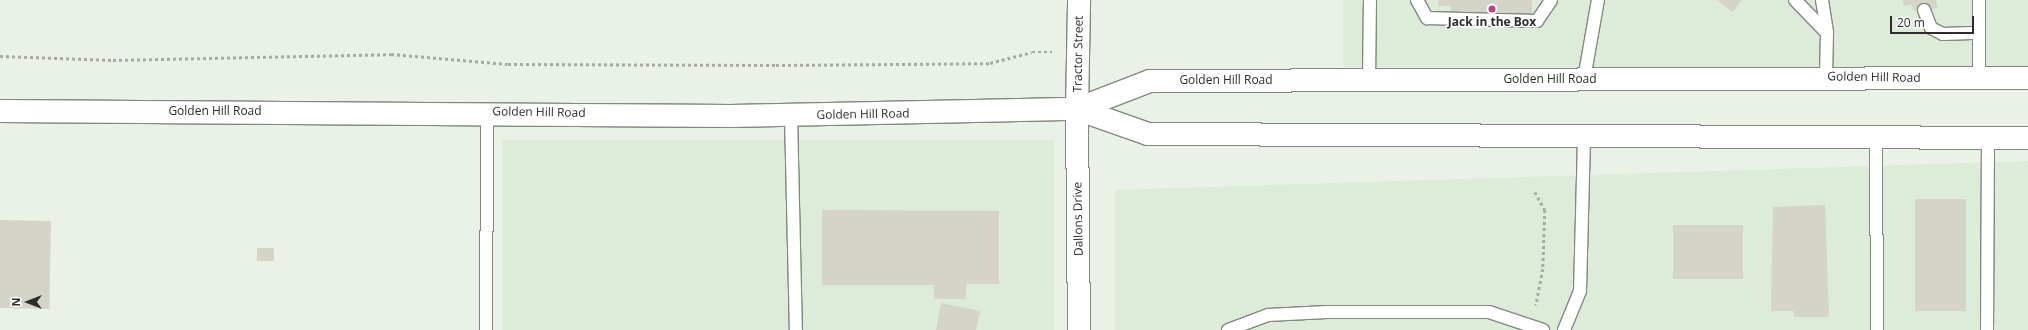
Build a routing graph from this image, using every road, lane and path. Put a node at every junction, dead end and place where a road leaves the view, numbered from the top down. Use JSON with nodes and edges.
{"nodes":[{"id":1,"x":1079,"y":0,"type":"edge"},
{"id":2,"x":1370,"y":0,"type":"edge"},
{"id":3,"x":1417,"y":0,"type":"edge"},
{"id":4,"x":1551,"y":0,"type":"edge"},
{"id":5,"x":1598,"y":0,"type":"edge"},
{"id":6,"x":1795,"y":0,"type":"edge"},
{"id":7,"x":1822,"y":0,"type":"edge"},
{"id":8,"x":1980,"y":0,"type":"edge"},
{"id":9,"x":1924,"y":10,"type":"dead end"},
{"id":10,"x":1827,"y":33,"type":"junction"},
{"id":11,"x":1980,"y":33,"type":"junction"},
{"id":12,"x":1078,"y":52,"type":"junction"},
{"id":13,"x":0,"y":56,"type":"edge"},
{"id":14,"x":1826,"y":76,"type":"junction"},
{"id":15,"x":2028,"y":78,"type":"edge"},
{"id":16,"x":1584,"y":79,"type":"junction"},
{"id":17,"x":1980,"y":79,"type":"junction"},
{"id":18,"x":1369,"y":80,"type":"junction"},
{"id":19,"x":1077,"y":109,"type":"junction"},
{"id":20,"x":0,"y":111,"type":"edge"},
{"id":21,"x":487,"y":112,"type":"junction"},
{"id":22,"x":791,"y":115,"type":"junction"},
{"id":23,"x":1584,"y":136,"type":"junction"},
{"id":24,"x":1876,"y":137,"type":"junction"},
{"id":25,"x":1988,"y":137,"type":"junction"},
{"id":26,"x":2028,"y":138,"type":"edge"},
{"id":27,"x":1535,"y":192,"type":"dead end"},
{"id":28,"x":1528,"y":325,"type":"junction"},
{"id":29,"x":486,"y":330,"type":"edge"},
{"id":30,"x":796,"y":330,"type":"edge"},
{"id":31,"x":1080,"y":330,"type":"edge"},
{"id":32,"x":1228,"y":330,"type":"edge"},
{"id":33,"x":1543,"y":330,"type":"edge"},
{"id":34,"x":1564,"y":330,"type":"edge"},
{"id":35,"x":1877,"y":330,"type":"edge"},
{"id":36,"x":1987,"y":330,"type":"edge"}],
"edges":[{"from":1,"to":12,"type":"street","name":"Tractor Street"},
{"from":2,"to":18,"type":"lane"},
{"from":3,"to":4,"type":"lane"},
{"from":5,"to":16,"type":"lane"},
{"from":6,"to":10,"type":"lane"},
{"from":7,"to":10,"type":"lane"},
{"from":8,"to":11,"type":"lane"},
{"from":9,"to":11,"type":"lane"},
{"from":10,"to":14,"type":"lane"},
{"from":11,"to":17,"type":"lane"},
{"from":12,"to":13,"type":"path"},
{"from":12,"to":19,"type":"street","name":"Tractor Street"},
{"from":14,"to":16,"type":"street","name":"Golden Hill Road"},
{"from":14,"to":17,"type":"street","name":"Golden Hill Road"},
{"from":15,"to":17,"type":"street","name":"Golden Hill Road"},
{"from":16,"to":18,"type":"street","name":"Golden Hill Road"},
{"from":18,"to":19,"type":"street","name":"Golden Hill Road"},
{"from":19,"to":22,"type":"street","name":"Golden Hill Road"},
{"from":19,"to":23,"type":"street","name":"Golden Hill Road"},
{"from":19,"to":31,"type":"street","name":"Dallons Drive"},
{"from":20,"to":21,"type":"street","name":"Golden Hill Road"},
{"from":21,"to":22,"type":"street","name":"Golden Hill Road"},
{"from":21,"to":29,"type":"lane"},
{"from":22,"to":30,"type":"lane"},
{"from":23,"to":24,"type":"street","name":"Golden Hill Road"},
{"from":23,"to":34,"type":"lane"},
{"from":24,"to":25,"type":"street","name":"Golden Hill Road"},
{"from":24,"to":35,"type":"lane"},
{"from":25,"to":26,"type":"street","name":"Golden Hill Road"},
{"from":25,"to":36,"type":"lane"},
{"from":27,"to":28,"type":"path"},
{"from":28,"to":32,"type":"lane"},
{"from":28,"to":33,"type":"lane"}]}
